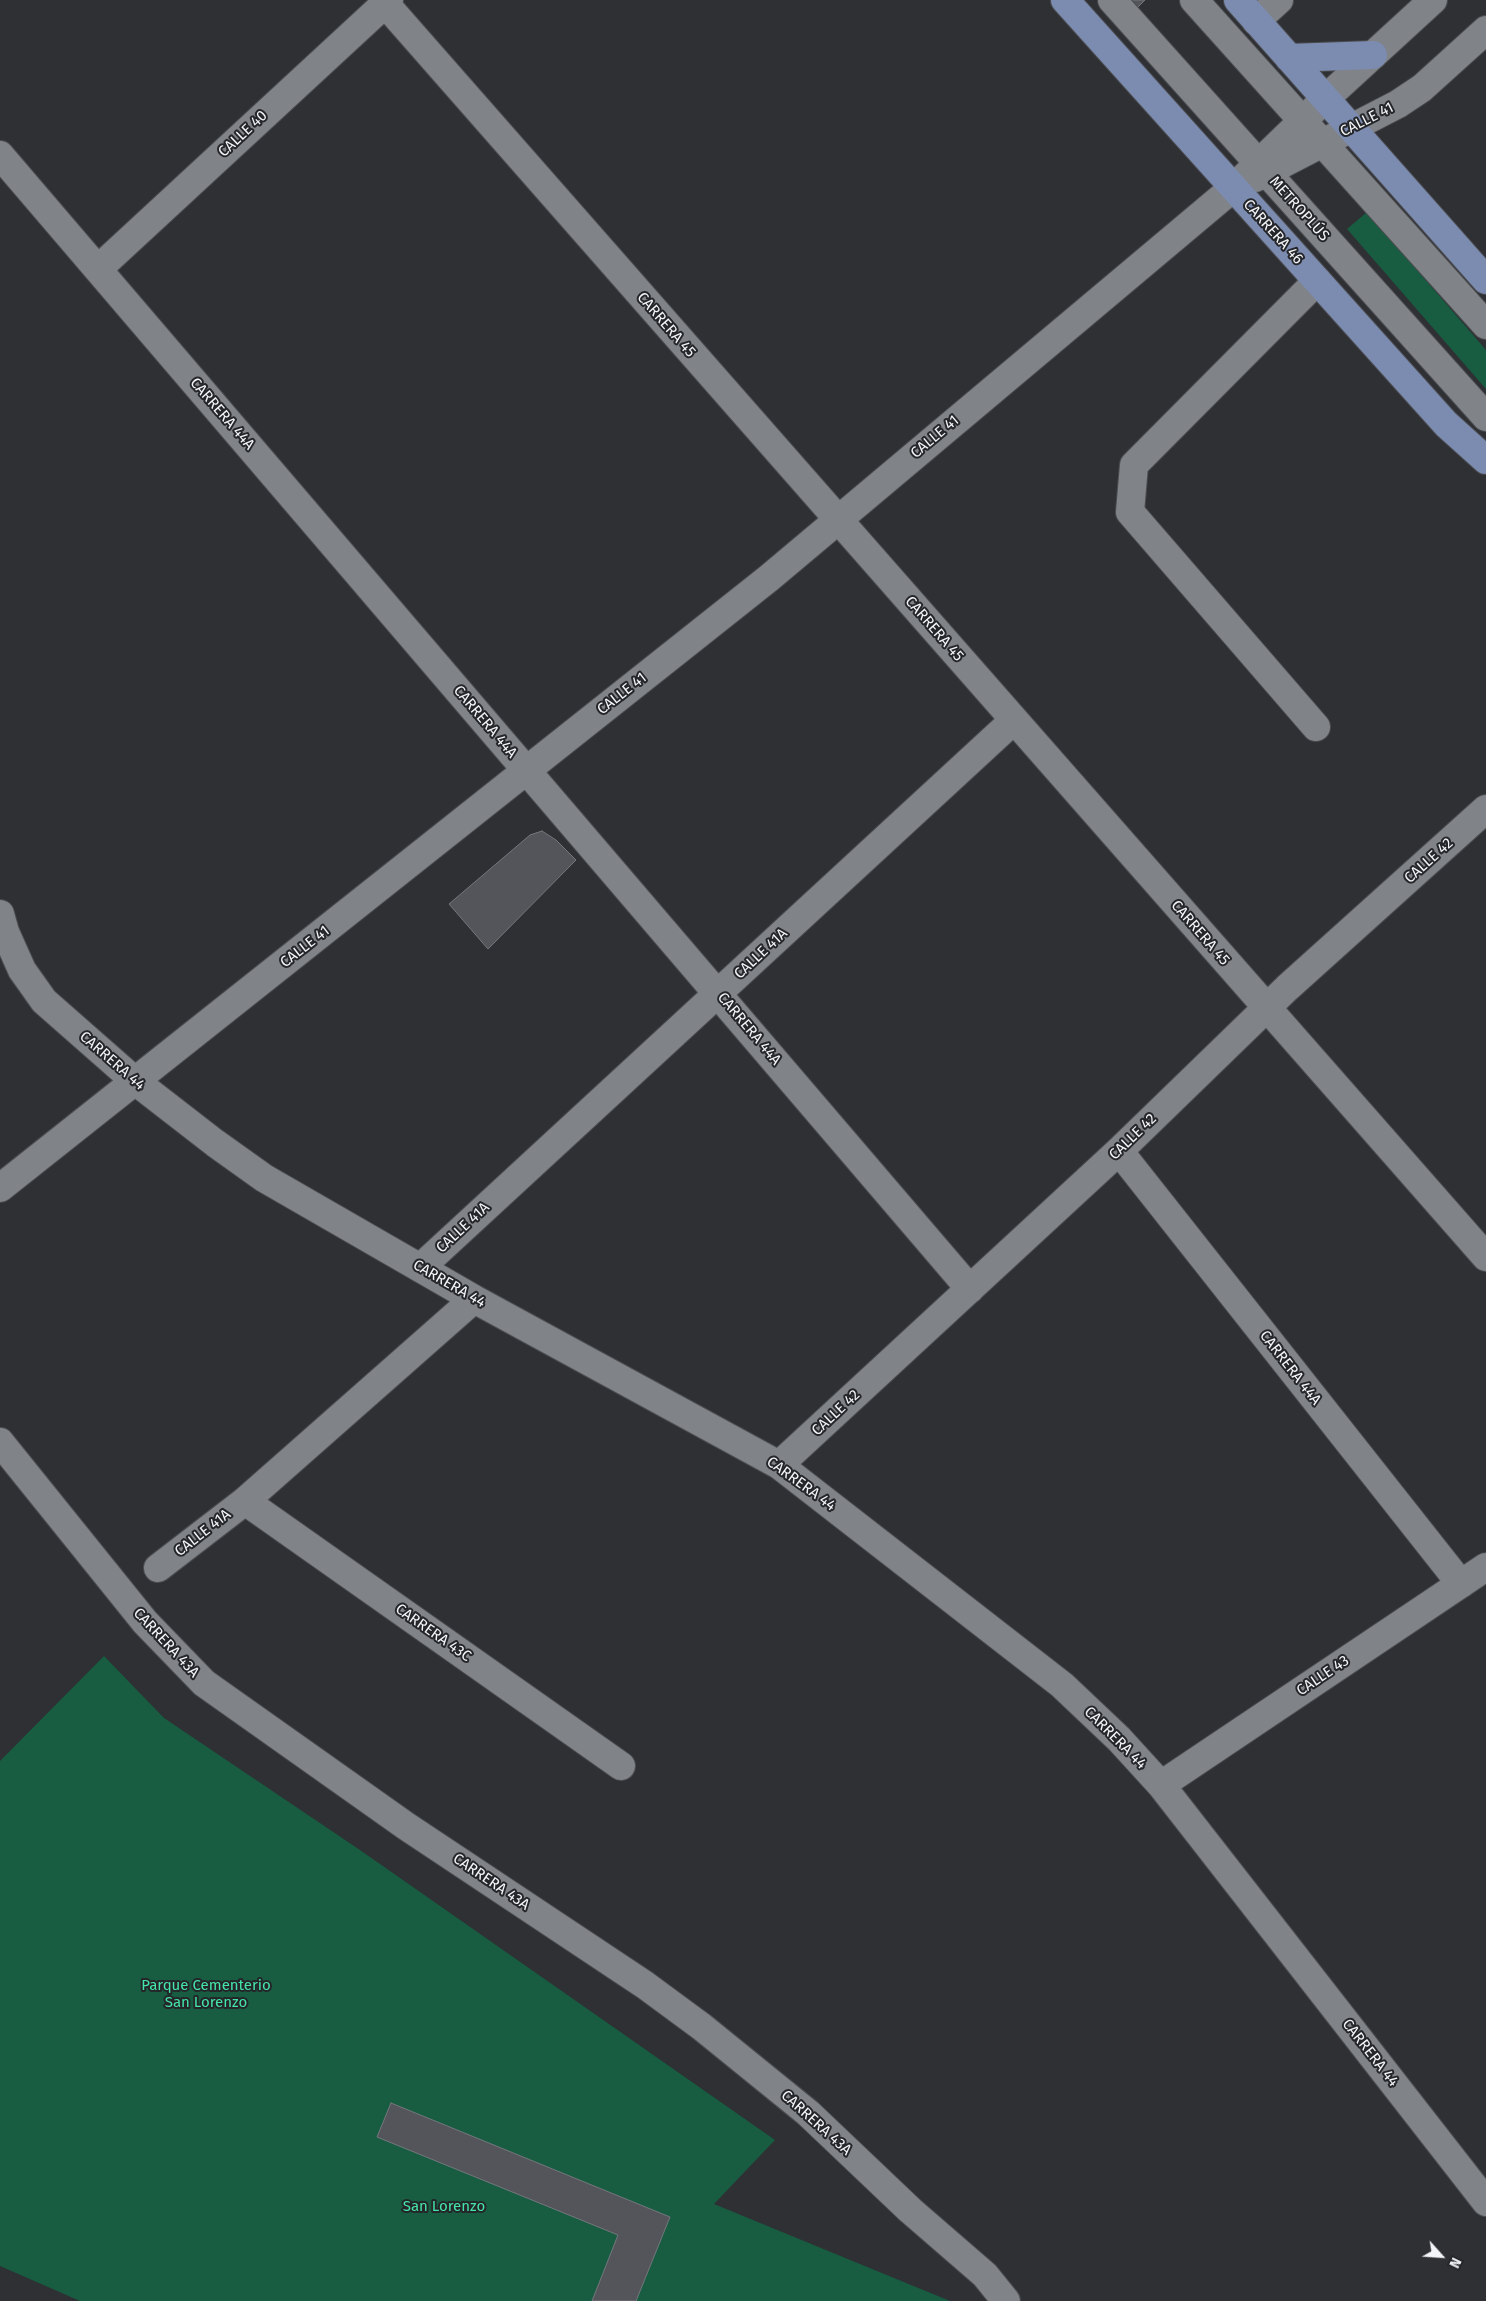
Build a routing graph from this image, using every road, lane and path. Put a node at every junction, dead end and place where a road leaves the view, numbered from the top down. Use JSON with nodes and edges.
{"nodes":[{"id":1,"x":1065,"y":0,"type":"edge"},
{"id":2,"x":1112,"y":0,"type":"edge"},
{"id":3,"x":1194,"y":0,"type":"edge"},
{"id":4,"x":1238,"y":0,"type":"edge"},
{"id":5,"x":1279,"y":0,"type":"edge"},
{"id":6,"x":1433,"y":0,"type":"edge"},
{"id":7,"x":385,"y":1,"type":"edge"},
{"id":8,"x":1256,"y":21,"type":"junction"},
{"id":9,"x":1484,"y":37,"type":"edge"},
{"id":10,"x":1374,"y":55,"type":"junction"},
{"id":11,"x":1289,"y":58,"type":"junction"},
{"id":12,"x":1325,"y":99,"type":"junction"},
{"id":13,"x":1303,"y":120,"type":"junction"},
{"id":14,"x":1352,"y":128,"type":"junction"},
{"id":15,"x":1323,"y":143,"type":"junction"},
{"id":16,"x":0,"y":155,"type":"edge"},
{"id":17,"x":1262,"y":168,"type":"junction"},
{"id":18,"x":1233,"y":188,"type":"junction"},
{"id":19,"x":98,"y":269,"type":"junction"},
{"id":20,"x":1486,"y":280,"type":"edge"},
{"id":21,"x":1317,"y":281,"type":"junction"},
{"id":22,"x":1486,"y":326,"type":"edge"},
{"id":23,"x":1486,"y":417,"type":"edge"},
{"id":24,"x":1446,"y":424,"type":"junction"},
{"id":25,"x":1486,"y":460,"type":"edge"},
{"id":26,"x":1486,"y":474,"type":"edge"},
{"id":27,"x":837,"y":519,"type":"junction"},
{"id":28,"x":1014,"y":720,"type":"junction"},
{"id":29,"x":1316,"y":727,"type":"dead end"},
{"id":30,"x":526,"y":770,"type":"junction"},
{"id":31,"x":1486,"y":809,"type":"edge"},
{"id":32,"x":0,"y":914,"type":"edge"},
{"id":33,"x":718,"y":994,"type":"junction"},
{"id":34,"x":1266,"y":1008,"type":"junction"},
{"id":35,"x":135,"y":1082,"type":"junction"},
{"id":36,"x":1119,"y":1151,"type":"junction"},
{"id":37,"x":0,"y":1188,"type":"edge"},
{"id":38,"x":1486,"y":1257,"type":"edge"},
{"id":39,"x":420,"y":1268,"type":"junction"},
{"id":40,"x":970,"y":1289,"type":"junction"},
{"id":41,"x":474,"y":1299,"type":"junction"},
{"id":42,"x":0,"y":1442,"type":"edge"},
{"id":43,"x":779,"y":1465,"type":"junction"},
{"id":44,"x":245,"y":1501,"type":"junction"},
{"id":45,"x":1486,"y":1567,"type":"edge"},
{"id":46,"x":158,"y":1568,"type":"dead end"},
{"id":47,"x":1461,"y":1584,"type":"junction"},
{"id":48,"x":621,"y":1766,"type":"dead end"},
{"id":49,"x":1161,"y":1785,"type":"junction"},
{"id":50,"x":1486,"y":2202,"type":"edge"},
{"id":51,"x":1006,"y":2301,"type":"edge"}],
"edges":[{"from":1,"to":18,"type":"main road","name":"CARRERA 46"},
{"from":2,"to":17,"type":"street","name":"METROPLÚS"},
{"from":3,"to":13,"type":"street"},
{"from":4,"to":8,"type":"main road"},
{"from":5,"to":8,"type":"street"},
{"from":6,"to":10,"type":"street","name":"CALLE 41"},
{"from":7,"to":19,"type":"street","name":"CALLE 40"},
{"from":7,"to":27,"type":"street","name":"CARRERA 45"},
{"from":8,"to":11,"type":"main road"},
{"from":9,"to":14,"type":"street","name":"CALLE 41"},
{"from":10,"to":11,"type":"main road"},
{"from":10,"to":12,"type":"street","name":"CALLE 41"},
{"from":11,"to":12,"type":"main road"},
{"from":12,"to":13,"type":"street","name":"CALLE 41"},
{"from":12,"to":14,"type":"main road"},
{"from":13,"to":15,"type":"street"},
{"from":13,"to":17,"type":"street","name":"CALLE 41"},
{"from":14,"to":15,"type":"street","name":"CALLE 41"},
{"from":14,"to":20,"type":"main road"},
{"from":15,"to":17,"type":"street","name":"CALLE 41"},
{"from":15,"to":22,"type":"street"},
{"from":16,"to":19,"type":"street","name":"CARRERA 44A"},
{"from":17,"to":18,"type":"street","name":"CALLE 41"},
{"from":17,"to":23,"type":"street","name":"METROPLÚS"},
{"from":18,"to":21,"type":"main road","name":"CARRERA 46"},
{"from":18,"to":27,"type":"street","name":"CALLE 41"},
{"from":19,"to":30,"type":"street","name":"CARRERA 44A"},
{"from":21,"to":24,"type":"main road","name":"CARRERA 46"},
{"from":21,"to":29,"type":"street"},
{"from":24,"to":25,"type":"main road","name":"CARRERA 46"},
{"from":24,"to":26,"type":"main road"},
{"from":27,"to":28,"type":"street","name":"CARRERA 45"},
{"from":27,"to":30,"type":"street","name":"CALLE 41"},
{"from":28,"to":33,"type":"street","name":"CALLE 41A"},
{"from":28,"to":34,"type":"street","name":"CARRERA 45"},
{"from":30,"to":33,"type":"street","name":"CARRERA 44A"},
{"from":30,"to":35,"type":"street","name":"CALLE 41"},
{"from":31,"to":34,"type":"street","name":"CALLE 42"},
{"from":32,"to":35,"type":"street","name":"CARRERA 44"},
{"from":33,"to":39,"type":"street","name":"CALLE 41A"},
{"from":33,"to":40,"type":"street","name":"CARRERA 44A"},
{"from":34,"to":36,"type":"street","name":"CALLE 42"},
{"from":34,"to":38,"type":"street","name":"CARRERA 45"},
{"from":35,"to":37,"type":"street","name":"CALLE 41"},
{"from":35,"to":39,"type":"street","name":"CARRERA 44"},
{"from":36,"to":40,"type":"street","name":"CALLE 42"},
{"from":36,"to":47,"type":"street","name":"CARRERA 44A"},
{"from":39,"to":41,"type":"street","name":"CARRERA 44"},
{"from":40,"to":43,"type":"street","name":"CALLE 42"},
{"from":41,"to":43,"type":"street","name":"CARRERA 44"},
{"from":41,"to":44,"type":"street","name":"CALLE 41A"},
{"from":42,"to":51,"type":"street","name":"CARRERA 43A"},
{"from":43,"to":49,"type":"street","name":"CARRERA 44"},
{"from":44,"to":46,"type":"street","name":"CALLE 41A"},
{"from":44,"to":48,"type":"street","name":"CARRERA 43C"},
{"from":45,"to":47,"type":"street","name":"CALLE 43"},
{"from":47,"to":49,"type":"street","name":"CALLE 43"},
{"from":49,"to":50,"type":"street","name":"CARRERA 44"}]}
